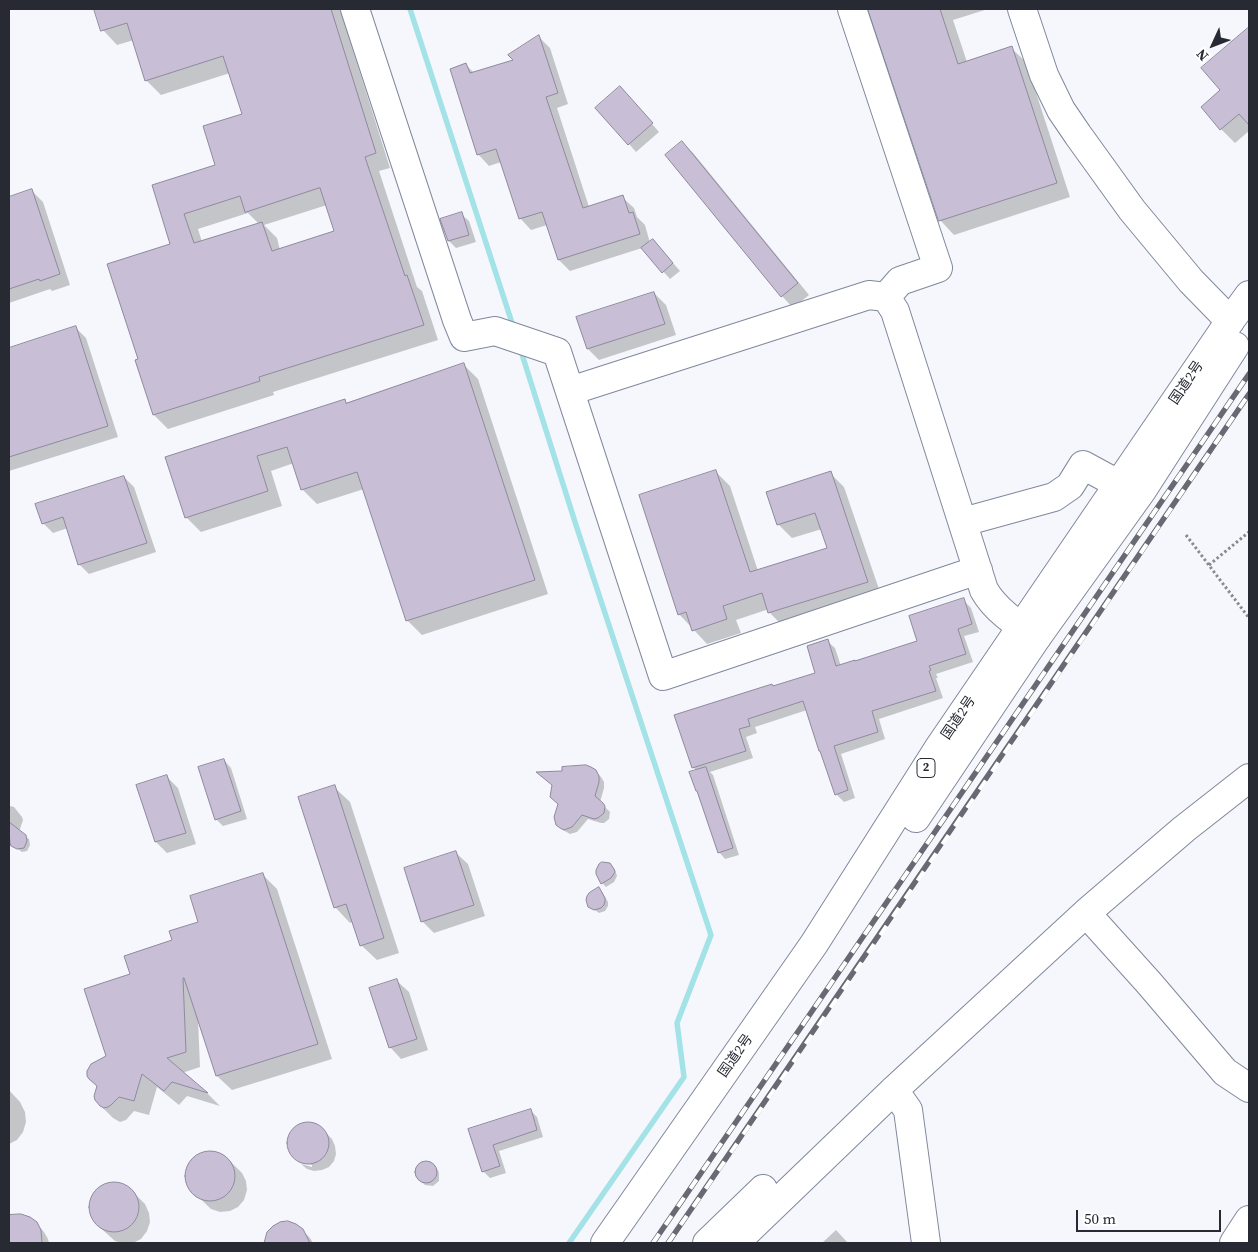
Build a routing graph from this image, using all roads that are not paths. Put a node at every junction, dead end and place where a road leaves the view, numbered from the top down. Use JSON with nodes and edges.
{"nodes":[{"id":1,"x":356,"y":9,"type":"edge"},
{"id":2,"x":852,"y":9,"type":"edge"},
{"id":3,"x":1022,"y":9,"type":"edge"},
{"id":4,"x":1249,"y":294,"type":"edge"},
{"id":5,"x":886,"y":297,"type":"junction"},
{"id":6,"x":1240,"y":323,"type":"edge"},
{"id":7,"x":570,"y":390,"type":"junction"},
{"id":8,"x":1118,"y":484,"type":"junction"},
{"id":9,"x":963,"y":522,"type":"junction"},
{"id":10,"x":978,"y":570,"type":"junction"},
{"id":11,"x":1029,"y":632,"type":"junction"},
{"id":12,"x":1249,"y":778,"type":"edge"},
{"id":13,"x":1086,"y":913,"type":"junction"},
{"id":14,"x":882,"y":1088,"type":"junction"},
{"id":15,"x":1249,"y":1088,"type":"edge"},
{"id":16,"x":1249,"y":1220,"type":"edge"},
{"id":17,"x":605,"y":1243,"type":"edge"},
{"id":18,"x":625,"y":1243,"type":"edge"},
{"id":19,"x":706,"y":1243,"type":"edge"},
{"id":20,"x":734,"y":1243,"type":"edge"},
{"id":21,"x":926,"y":1243,"type":"edge"},
{"id":22,"x":1234,"y":1243,"type":"edge"}],
"edges":[{"from":1,"to":7,"type":"main road"},
{"from":2,"to":5,"type":"main road"},
{"from":3,"to":6,"type":"main road"},
{"from":4,"to":6,"type":"main road","name":"国道2号","number":"2"},
{"from":5,"to":7,"type":"main road"},
{"from":5,"to":9,"type":"main road"},
{"from":6,"to":8,"type":"main road","name":"国道2号","number":"2"},
{"from":6,"to":11,"type":"main road","name":"国道2号","number":"2"},
{"from":7,"to":10,"type":"main road"},
{"from":8,"to":9,"type":"main road"},
{"from":8,"to":11,"type":"main road","name":"国道2号","number":"2"},
{"from":9,"to":10,"type":"main road"},
{"from":10,"to":11,"type":"main road"},
{"from":11,"to":17,"type":"main road","name":"国道2号","number":"2"},
{"from":11,"to":18,"type":"main road","name":"国道2号","number":"2"},
{"from":12,"to":13,"type":"main road"},
{"from":13,"to":14,"type":"main road"},
{"from":13,"to":15,"type":"main road"},
{"from":14,"to":19,"type":"main road"},
{"from":14,"to":20,"type":"main road"},
{"from":14,"to":21,"type":"main road"},
{"from":16,"to":22,"type":"main road"}]}
